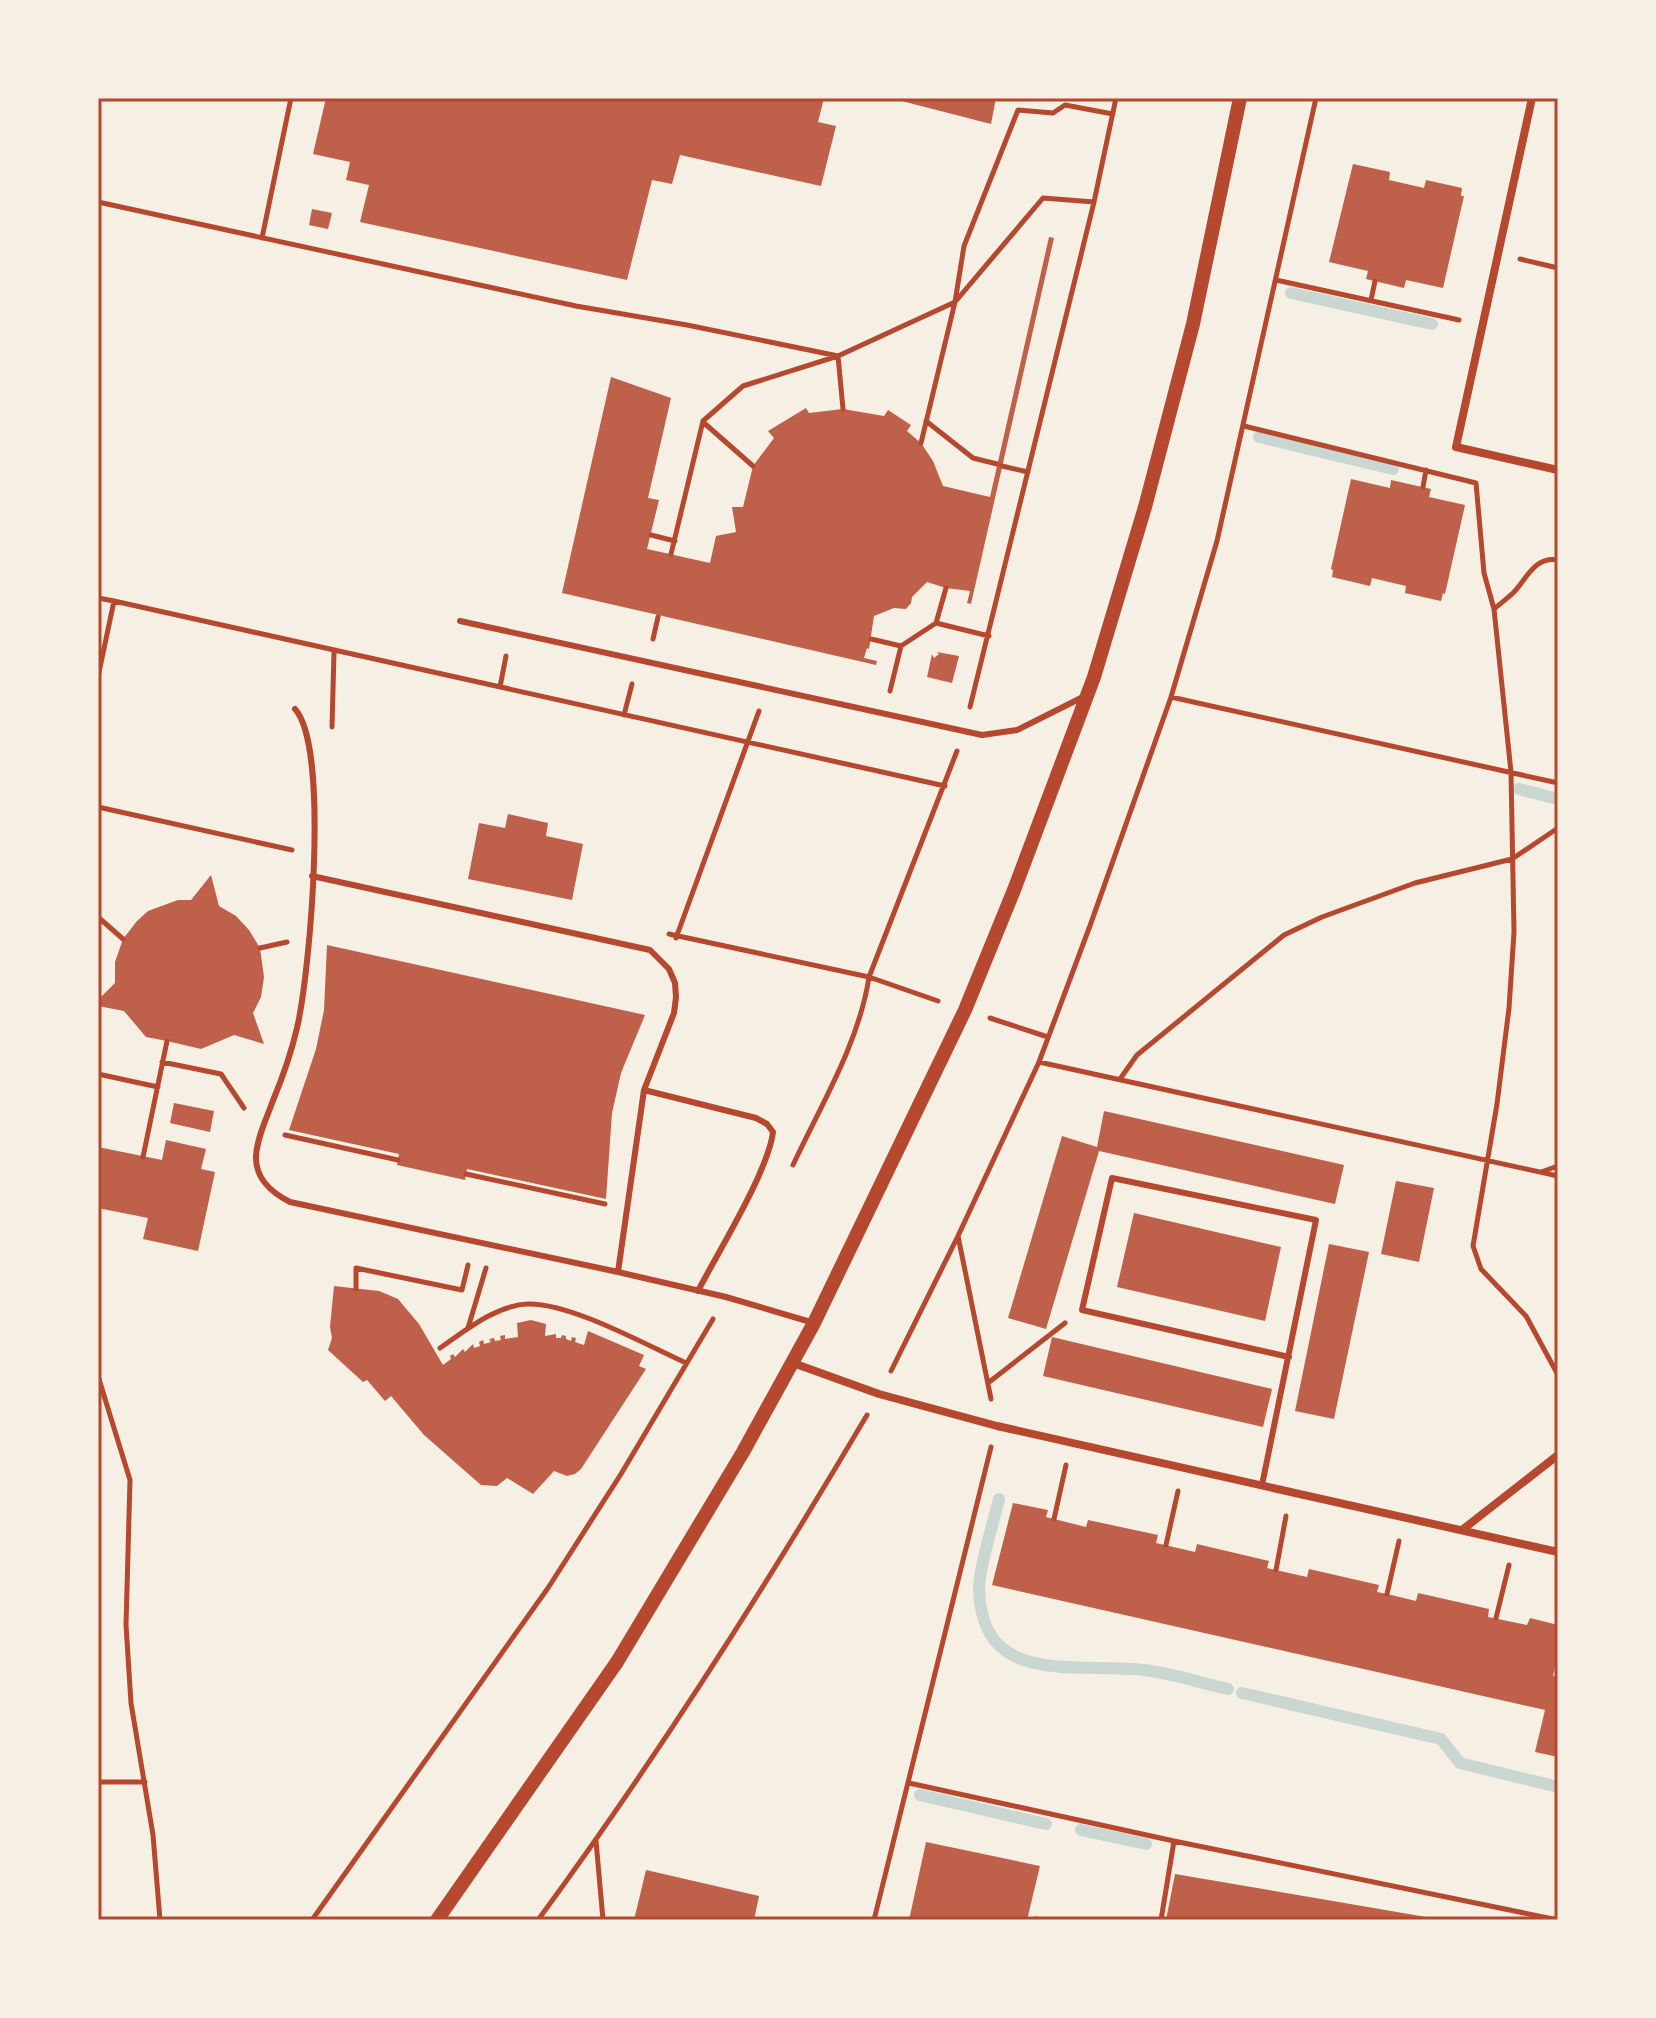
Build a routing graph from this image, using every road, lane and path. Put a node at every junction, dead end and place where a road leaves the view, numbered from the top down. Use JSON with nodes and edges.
{"nodes":[{"id":1,"x":291,"y":98,"type":"edge"},
{"id":2,"x":1116,"y":98,"type":"edge"},
{"id":3,"x":1240,"y":98,"type":"edge"},
{"id":4,"x":1316,"y":98,"type":"edge"},
{"id":5,"x":1532,"y":98,"type":"edge"},
{"id":6,"x":1113,"y":114,"type":"junction"},
{"id":7,"x":98,"y":202,"type":"edge"},
{"id":8,"x":1094,"y":202,"type":"junction"},
{"id":9,"x":262,"y":238,"type":"junction"},
{"id":10,"x":1498,"y":254,"type":"junction"},
{"id":11,"x":1558,"y":268,"type":"edge"},
{"id":12,"x":1276,"y":280,"type":"junction"},
{"id":13,"x":1375,"y":281,"type":"dead end"},
{"id":14,"x":1371,"y":300,"type":"junction"},
{"id":15,"x":955,"y":302,"type":"junction"},
{"id":16,"x":1482,"y":325,"type":"junction"},
{"id":17,"x":838,"y":356,"type":"junction"},
{"id":18,"x":843,"y":409,"type":"dead end"},
{"id":19,"x":703,"y":421,"type":"junction"},
{"id":20,"x":926,"y":421,"type":"junction"},
{"id":21,"x":1244,"y":426,"type":"junction"},
{"id":22,"x":921,"y":443,"type":"dead end"},
{"id":23,"x":753,"y":466,"type":"dead end"},
{"id":24,"x":1426,"y":470,"type":"junction"},
{"id":25,"x":1558,"y":470,"type":"edge"},
{"id":26,"x":1028,"y":472,"type":"junction"},
{"id":27,"x":1423,"y":487,"type":"dead end"},
{"id":28,"x":651,"y":535,"type":"dead end"},
{"id":29,"x":675,"y":541,"type":"junction"},
{"id":30,"x":671,"y":554,"type":"dead end"},
{"id":31,"x":1558,"y":560,"type":"edge"},
{"id":32,"x":946,"y":588,"type":"dead end"},
{"id":33,"x":98,"y":598,"type":"edge"},
{"id":34,"x":114,"y":601,"type":"junction"},
{"id":35,"x":1494,"y":609,"type":"junction"},
{"id":36,"x":460,"y":621,"type":"dead end"},
{"id":37,"x":936,"y":623,"type":"junction"},
{"id":38,"x":989,"y":636,"type":"junction"},
{"id":39,"x":871,"y":639,"type":"dead end"},
{"id":40,"x":901,"y":646,"type":"junction"},
{"id":41,"x":638,"y":660,"type":"junction"},
{"id":42,"x":98,"y":677,"type":"edge"},
{"id":43,"x":1087,"y":695,"type":"junction"},
{"id":44,"x":1171,"y":697,"type":"junction"},
{"id":45,"x":295,"y":709,"type":"dead end"},
{"id":46,"x":624,"y":715,"type":"junction"},
{"id":47,"x":884,"y":715,"type":"junction"},
{"id":48,"x":964,"y":733,"type":"junction"},
{"id":49,"x":1511,"y":772,"type":"junction"},
{"id":50,"x":1558,"y":783,"type":"edge"},
{"id":51,"x":945,"y":786,"type":"junction"},
{"id":52,"x":1558,"y":828,"type":"edge"},
{"id":53,"x":1512,"y":859,"type":"junction"},
{"id":54,"x":312,"y":876,"type":"junction"},
{"id":55,"x":98,"y":917,"type":"edge"},
{"id":56,"x":123,"y":939,"type":"dead end"},
{"id":57,"x":279,"y":944,"type":"dead end"},
{"id":58,"x":260,"y":948,"type":"dead end"},
{"id":59,"x":167,"y":1041,"type":"dead end"},
{"id":60,"x":162,"y":1062,"type":"junction"},
{"id":61,"x":1039,"y":1062,"type":"junction"},
{"id":62,"x":98,"y":1074,"type":"edge"},
{"id":63,"x":1120,"y":1079,"type":"junction"},
{"id":64,"x":158,"y":1087,"type":"junction"},
{"id":65,"x":644,"y":1090,"type":"junction"},
{"id":66,"x":261,"y":1132,"type":"junction"},
{"id":67,"x":143,"y":1157,"type":"dead end"},
{"id":68,"x":398,"y":1160,"type":"dead end"},
{"id":69,"x":1486,"y":1160,"type":"junction"},
{"id":70,"x":1558,"y":1166,"type":"edge"},
{"id":71,"x":791,"y":1169,"type":"dead end"},
{"id":72,"x":1540,"y":1172,"type":"junction"},
{"id":73,"x":466,"y":1174,"type":"dead end"},
{"id":74,"x":1558,"y":1176,"type":"edge"},
{"id":75,"x":614,"y":1206,"type":"dead end"},
{"id":76,"x":958,"y":1236,"type":"junction"},
{"id":77,"x":618,"y":1272,"type":"junction"},
{"id":78,"x":356,"y":1289,"type":"dead end"},
{"id":79,"x":698,"y":1291,"type":"junction"},
{"id":80,"x":726,"y":1297,"type":"junction"},
{"id":81,"x":1082,"y":1310,"type":"junction"},
{"id":82,"x":814,"y":1323,"type":"junction"},
{"id":83,"x":468,"y":1329,"type":"junction"},
{"id":84,"x":440,"y":1348,"type":"dead end"},
{"id":85,"x":1289,"y":1357,"type":"junction"},
{"id":86,"x":686,"y":1363,"type":"junction"},
{"id":87,"x":793,"y":1363,"type":"junction"},
{"id":88,"x":1558,"y":1375,"type":"edge"},
{"id":89,"x":98,"y":1376,"type":"edge"},
{"id":90,"x":988,"y":1383,"type":"junction"},
{"id":91,"x":879,"y":1394,"type":"junction"},
{"id":92,"x":997,"y":1426,"type":"junction"},
{"id":93,"x":1071,"y":1442,"type":"junction"},
{"id":94,"x":1558,"y":1455,"type":"edge"},
{"id":95,"x":1183,"y":1467,"type":"junction"},
{"id":96,"x":1262,"y":1485,"type":"junction"},
{"id":97,"x":1290,"y":1491,"type":"junction"},
{"id":98,"x":1404,"y":1517,"type":"junction"},
{"id":99,"x":1054,"y":1519,"type":"dead end"},
{"id":100,"x":1462,"y":1530,"type":"junction"},
{"id":101,"x":1514,"y":1542,"type":"junction"},
{"id":102,"x":1166,"y":1545,"type":"dead end"},
{"id":103,"x":1558,"y":1552,"type":"edge"},
{"id":104,"x":1276,"y":1570,"type":"dead end"},
{"id":105,"x":1387,"y":1594,"type":"dead end"},
{"id":106,"x":1496,"y":1618,"type":"dead end"},
{"id":107,"x":98,"y":1782,"type":"edge"},
{"id":108,"x":145,"y":1782,"type":"junction"},
{"id":109,"x":909,"y":1783,"type":"junction"},
{"id":110,"x":596,"y":1840,"type":"junction"},
{"id":111,"x":1174,"y":1841,"type":"junction"},
{"id":112,"x":1533,"y":1917,"type":"edge"},
{"id":113,"x":160,"y":1920,"type":"edge"},
{"id":114,"x":312,"y":1920,"type":"edge"},
{"id":115,"x":437,"y":1920,"type":"edge"},
{"id":116,"x":538,"y":1920,"type":"edge"},
{"id":117,"x":603,"y":1920,"type":"edge"},
{"id":118,"x":874,"y":1920,"type":"edge"},
{"id":119,"x":1161,"y":1920,"type":"edge"},
{"id":120,"x":1558,"y":1920,"type":"edge"}],
"edges":[{"from":1,"to":9,"type":"path"},
{"from":2,"to":6,"type":"path"},
{"from":3,"to":43,"type":"street"},
{"from":4,"to":12,"type":"path"},
{"from":5,"to":10,"type":"street"},
{"from":6,"to":8,"type":"path"},
{"from":6,"to":15,"type":"path"},
{"from":7,"to":9,"type":"path"},
{"from":8,"to":15,"type":"path"},
{"from":8,"to":26,"type":"path"},
{"from":9,"to":17,"type":"path"},
{"from":10,"to":11,"type":"path"},
{"from":10,"to":16,"type":"street"},
{"from":12,"to":14,"type":"path"},
{"from":12,"to":21,"type":"path"},
{"from":13,"to":14,"type":"path"},
{"from":14,"to":16,"type":"path"},
{"from":15,"to":17,"type":"path"},
{"from":15,"to":20,"type":"path"},
{"from":16,"to":25,"type":"street"},
{"from":17,"to":18,"type":"path"},
{"from":17,"to":19,"type":"path"},
{"from":19,"to":23,"type":"path"},
{"from":19,"to":29,"type":"path"},
{"from":20,"to":22,"type":"path"},
{"from":20,"to":26,"type":"path"},
{"from":21,"to":24,"type":"path"},
{"from":21,"to":44,"type":"path"},
{"from":24,"to":27,"type":"path"},
{"from":24,"to":35,"type":"path"},
{"from":26,"to":38,"type":"path"},
{"from":28,"to":29,"type":"path"},
{"from":29,"to":30,"type":"path"},
{"from":31,"to":35,"type":"path"},
{"from":32,"to":37,"type":"path"},
{"from":33,"to":34,"type":"path"},
{"from":34,"to":42,"type":"path"},
{"from":34,"to":46,"type":"path"},
{"from":35,"to":49,"type":"path"},
{"from":36,"to":41,"type":"lane"},
{"from":37,"to":38,"type":"path"},
{"from":37,"to":40,"type":"path"},
{"from":38,"to":48,"type":"path"},
{"from":39,"to":40,"type":"path"},
{"from":40,"to":47,"type":"path"},
{"from":41,"to":46,"type":"path"},
{"from":41,"to":47,"type":"lane"},
{"from":43,"to":48,"type":"lane"},
{"from":43,"to":82,"type":"street"},
{"from":44,"to":49,"type":"path"},
{"from":44,"to":61,"type":"path"},
{"from":45,"to":54,"type":"lane"},
{"from":46,"to":51,"type":"path"},
{"from":47,"to":48,"type":"lane"},
{"from":48,"to":51,"type":"path"},
{"from":49,"to":50,"type":"path"},
{"from":49,"to":53,"type":"path"},
{"from":51,"to":71,"type":"path"},
{"from":52,"to":53,"type":"path"},
{"from":53,"to":63,"type":"path"},
{"from":53,"to":69,"type":"path"},
{"from":54,"to":65,"type":"lane"},
{"from":54,"to":66,"type":"lane"},
{"from":55,"to":56,"type":"path"},
{"from":57,"to":58,"type":"path"},
{"from":59,"to":60,"type":"path"},
{"from":60,"to":64,"type":"path"},
{"from":60,"to":66,"type":"path"},
{"from":61,"to":63,"type":"path"},
{"from":61,"to":76,"type":"path"},
{"from":62,"to":64,"type":"path"},
{"from":63,"to":69,"type":"path"},
{"from":64,"to":67,"type":"path"},
{"from":65,"to":77,"type":"lane"},
{"from":65,"to":79,"type":"lane"},
{"from":66,"to":68,"type":"path"},
{"from":66,"to":77,"type":"lane"},
{"from":69,"to":72,"type":"path"},
{"from":69,"to":88,"type":"path"},
{"from":70,"to":72,"type":"path"},
{"from":72,"to":74,"type":"path"},
{"from":73,"to":75,"type":"path"},
{"from":76,"to":90,"type":"path"},
{"from":76,"to":91,"type":"path"},
{"from":77,"to":79,"type":"lane"},
{"from":78,"to":83,"type":"path"},
{"from":79,"to":80,"type":"lane"},
{"from":80,"to":82,"type":"lane"},
{"from":80,"to":86,"type":"path"},
{"from":81,"to":85,"type":"lane"},
{"from":81,"to":85,"type":"lane"},
{"from":81,"to":90,"type":"path"},
{"from":82,"to":87,"type":"street"},
{"from":83,"to":84,"type":"path"},
{"from":83,"to":86,"type":"path"},
{"from":85,"to":96,"type":"lane"},
{"from":86,"to":114,"type":"path"},
{"from":87,"to":91,"type":"street"},
{"from":87,"to":115,"type":"street"},
{"from":89,"to":108,"type":"path"},
{"from":90,"to":92,"type":"path"},
{"from":91,"to":92,"type":"street"},
{"from":91,"to":110,"type":"path"},
{"from":92,"to":93,"type":"street"},
{"from":92,"to":109,"type":"path"},
{"from":93,"to":95,"type":"street"},
{"from":93,"to":99,"type":"path"},
{"from":94,"to":100,"type":"street"},
{"from":95,"to":96,"type":"street"},
{"from":95,"to":102,"type":"path"},
{"from":96,"to":97,"type":"street"},
{"from":97,"to":98,"type":"street"},
{"from":97,"to":104,"type":"path"},
{"from":98,"to":100,"type":"street"},
{"from":98,"to":105,"type":"path"},
{"from":100,"to":101,"type":"street"},
{"from":101,"to":103,"type":"street"},
{"from":101,"to":106,"type":"path"},
{"from":107,"to":108,"type":"path"},
{"from":108,"to":113,"type":"path"},
{"from":109,"to":111,"type":"path"},
{"from":109,"to":118,"type":"path"},
{"from":110,"to":116,"type":"path"},
{"from":110,"to":117,"type":"path"},
{"from":111,"to":112,"type":"path"},
{"from":111,"to":119,"type":"path"},
{"from":112,"to":120,"type":"path"}]}
